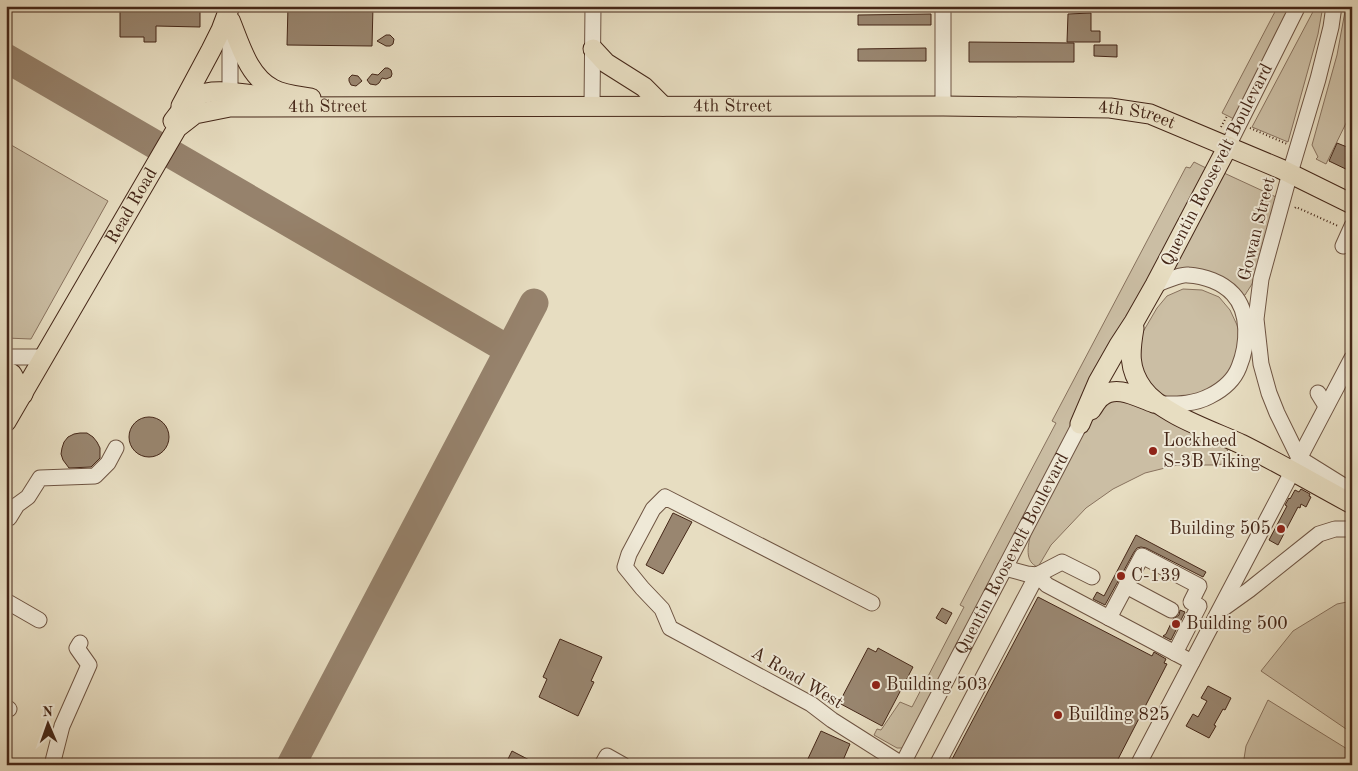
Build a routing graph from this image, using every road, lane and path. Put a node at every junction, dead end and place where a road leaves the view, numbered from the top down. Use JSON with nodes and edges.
{"nodes":[{"id":1,"x":593,"y":6,"type":"edge"},
{"id":2,"x":943,"y":6,"type":"edge"},
{"id":3,"x":1298,"y":6,"type":"edge"},
{"id":4,"x":1334,"y":6,"type":"edge"},
{"id":5,"x":230,"y":11,"type":"edge"},
{"id":6,"x":593,"y":49,"type":"junction"},
{"id":7,"x":230,"y":100,"type":"junction"},
{"id":8,"x":367,"y":106,"type":"junction"},
{"id":9,"x":592,"y":106,"type":"junction"},
{"id":10,"x":663,"y":106,"type":"junction"},
{"id":11,"x":943,"y":106,"type":"junction"},
{"id":12,"x":1249,"y":128,"type":"dead end"},
{"id":13,"x":170,"y":132,"type":"junction"},
{"id":14,"x":1288,"y":144,"type":"dead end"},
{"id":15,"x":1228,"y":146,"type":"junction"},
{"id":16,"x":1290,"y":173,"type":"junction"},
{"id":17,"x":1352,"y":204,"type":"edge"},
{"id":18,"x":1293,"y":208,"type":"dead end"},
{"id":19,"x":1351,"y":229,"type":"edge"},
{"id":20,"x":1344,"y":246,"type":"dead end"},
{"id":21,"x":1261,"y":280,"type":"junction"},
{"id":22,"x":1155,"y":285,"type":"junction"},
{"id":23,"x":1134,"y":322,"type":"junction"},
{"id":24,"x":1246,"y":327,"type":"junction"},
{"id":25,"x":6,"y":357,"type":"edge"},
{"id":26,"x":44,"y":357,"type":"junction"},
{"id":27,"x":1352,"y":358,"type":"edge"},
{"id":28,"x":1261,"y":364,"type":"junction"},
{"id":29,"x":6,"y":371,"type":"edge"},
{"id":30,"x":1318,"y":393,"type":"dead end"},
{"id":31,"x":22,"y":394,"type":"junction"},
{"id":32,"x":1157,"y":404,"type":"junction"},
{"id":33,"x":1326,"y":406,"type":"junction"},
{"id":34,"x":6,"y":422,"type":"edge"},
{"id":35,"x":1080,"y":424,"type":"junction"},
{"id":36,"x":116,"y":448,"type":"dead end"},
{"id":37,"x":1295,"y":464,"type":"junction"},
{"id":38,"x":1352,"y":490,"type":"edge"},
{"id":39,"x":1352,"y":504,"type":"edge"},
{"id":40,"x":10,"y":512,"type":"edge"},
{"id":41,"x":1352,"y":529,"type":"edge"},
{"id":42,"x":1005,"y":568,"type":"junction"},
{"id":43,"x":1037,"y":575,"type":"junction"},
{"id":44,"x":1092,"y":577,"type":"dead end"},
{"id":45,"x":1126,"y":586,"type":"junction"},
{"id":46,"x":6,"y":601,"type":"edge"},
{"id":47,"x":872,"y":603,"type":"dead end"},
{"id":48,"x":1171,"y":610,"type":"dead end"},
{"id":49,"x":1218,"y":612,"type":"junction"},
{"id":50,"x":1109,"y":618,"type":"junction"},
{"id":51,"x":39,"y":620,"type":"dead end"},
{"id":52,"x":80,"y":643,"type":"dead end"},
{"id":53,"x":1175,"y":653,"type":"junction"},
{"id":54,"x":1192,"y":662,"type":"junction"},
{"id":55,"x":604,"y":760,"type":"edge"},
{"id":56,"x":52,"y":765,"type":"edge"},
{"id":57,"x":623,"y":765,"type":"edge"},
{"id":58,"x":902,"y":765,"type":"edge"},
{"id":59,"x":937,"y":765,"type":"edge"},
{"id":60,"x":1138,"y":765,"type":"edge"}],
"edges":[{"from":1,"to":6,"type":"street"},
{"from":2,"to":11,"type":"street"},
{"from":3,"to":15,"type":"street","name":"Quentin Roosevelt Boulevard"},
{"from":4,"to":16,"type":"street","name":"Gowan Street"},
{"from":5,"to":7,"type":"street"},
{"from":5,"to":8,"type":"main road"},
{"from":5,"to":13,"type":"main road"},
{"from":6,"to":9,"type":"street"},
{"from":6,"to":10,"type":"main road"},
{"from":7,"to":8,"type":"main road","name":"4th Street"},
{"from":7,"to":13,"type":"main road","name":"Read Road"},
{"from":8,"to":9,"type":"main road","name":"4th Street"},
{"from":8,"to":13,"type":"main road"},
{"from":9,"to":10,"type":"main road","name":"4th Street"},
{"from":10,"to":11,"type":"main road","name":"4th Street"},
{"from":11,"to":15,"type":"main road","name":"4th Street"},
{"from":12,"to":14,"type":"path"},
{"from":13,"to":26,"type":"main road","name":"Read Road"},
{"from":15,"to":16,"type":"main road","name":"4th Street"},
{"from":15,"to":22,"type":"main road","name":"Quentin Roosevelt Boulevard"},
{"from":16,"to":17,"type":"main road","name":"4th Street"},
{"from":16,"to":21,"type":"street","name":"Gowan Street"},
{"from":18,"to":19,"type":"path"},
{"from":19,"to":20,"type":"street"},
{"from":21,"to":24,"type":"street"},
{"from":21,"to":28,"type":"street","name":"Gowan Street"},
{"from":22,"to":23,"type":"main road","name":"Quentin Roosevelt Boulevard"},
{"from":22,"to":24,"type":"street"},
{"from":23,"to":32,"type":"main road"},
{"from":23,"to":35,"type":"main road","name":"Quentin Roosevelt Boulevard"},
{"from":24,"to":28,"type":"street"},
{"from":24,"to":32,"type":"street"},
{"from":25,"to":26,"type":"street"},
{"from":26,"to":31,"type":"main road","name":"Read Road"},
{"from":27,"to":33,"type":"street"},
{"from":28,"to":37,"type":"street","name":"Gowan Street"},
{"from":29,"to":31,"type":"main road"},
{"from":30,"to":33,"type":"street"},
{"from":31,"to":34,"type":"main road","name":"Read Road"},
{"from":32,"to":35,"type":"main road"},
{"from":32,"to":37,"type":"main road"},
{"from":33,"to":37,"type":"street"},
{"from":35,"to":42,"type":"street","name":"Quentin Roosevelt Boulevard"},
{"from":36,"to":40,"type":"street"},
{"from":37,"to":38,"type":"street"},
{"from":37,"to":39,"type":"main road"},
{"from":37,"to":49,"type":"street"},
{"from":41,"to":49,"type":"street"},
{"from":42,"to":43,"type":"street"},
{"from":42,"to":58,"type":"street","name":"Quentin Roosevelt Boulevard"},
{"from":43,"to":44,"type":"street"},
{"from":43,"to":50,"type":"street"},
{"from":43,"to":59,"type":"street"},
{"from":45,"to":48,"type":"street"},
{"from":45,"to":50,"type":"street"},
{"from":45,"to":53,"type":"street"},
{"from":46,"to":51,"type":"street"},
{"from":47,"to":58,"type":"street","name":"A Road West"},
{"from":49,"to":54,"type":"street"},
{"from":50,"to":53,"type":"street"},
{"from":52,"to":56,"type":"street"},
{"from":53,"to":54,"type":"street"},
{"from":54,"to":60,"type":"street"},
{"from":55,"to":57,"type":"street"}]}
